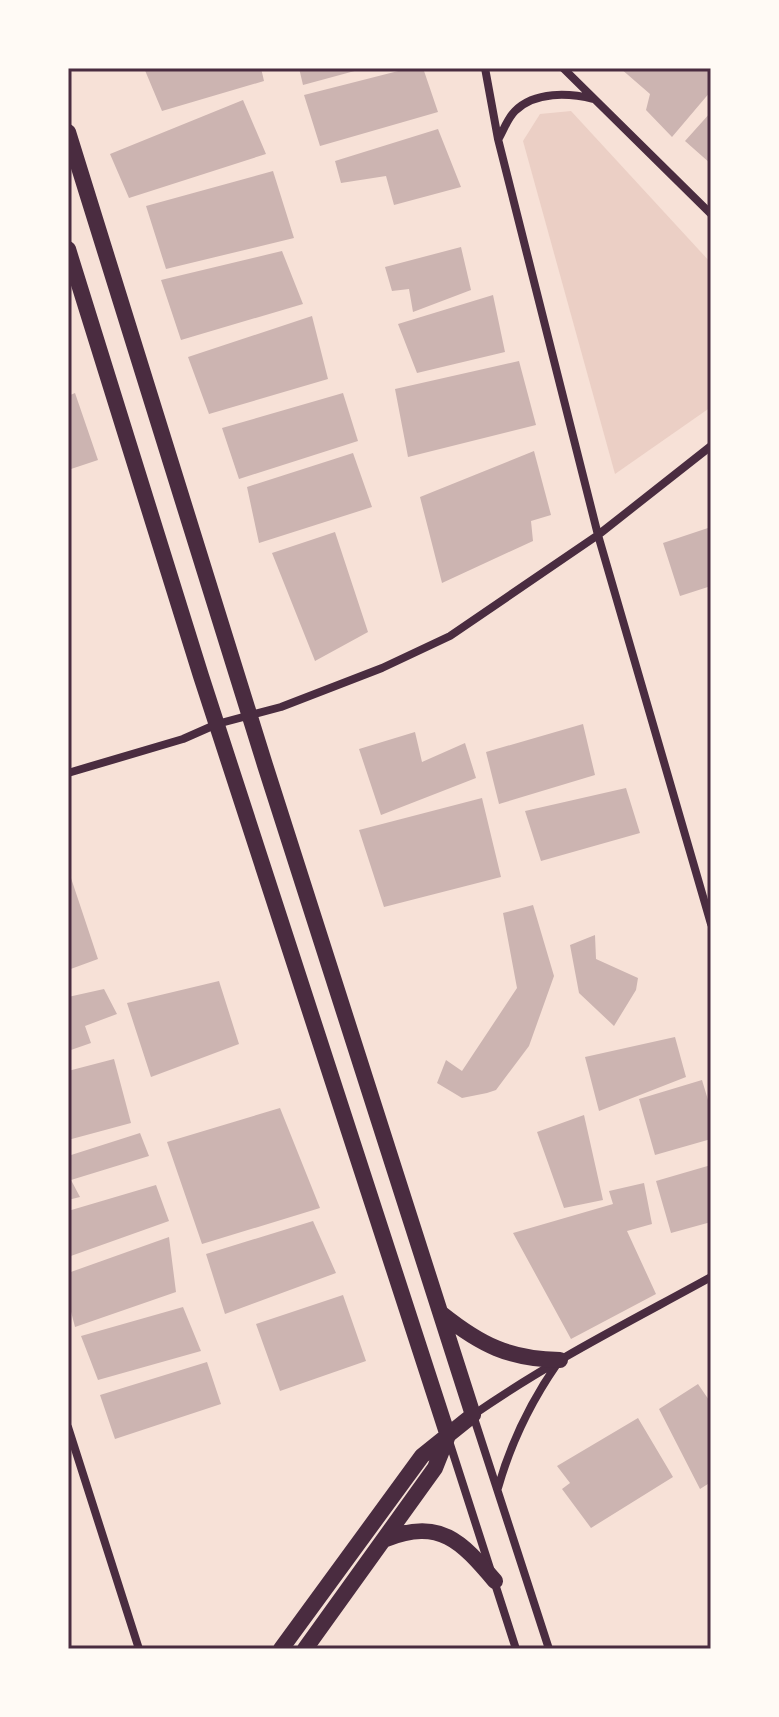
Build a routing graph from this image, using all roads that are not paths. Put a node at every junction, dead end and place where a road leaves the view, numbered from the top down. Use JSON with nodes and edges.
{"nodes":[{"id":1,"x":485,"y":68,"type":"edge"},
{"id":2,"x":563,"y":68,"type":"edge"},
{"id":3,"x":594,"y":99,"type":"junction"},
{"id":4,"x":68,"y":132,"type":"edge"},
{"id":5,"x":498,"y":139,"type":"junction"},
{"id":6,"x":711,"y":214,"type":"edge"},
{"id":7,"x":68,"y":249,"type":"edge"},
{"id":8,"x":711,"y":446,"type":"edge"},
{"id":9,"x":598,"y":535,"type":"junction"},
{"id":10,"x":250,"y":716,"type":"junction"},
{"id":11,"x":217,"y":724,"type":"junction"},
{"id":12,"x":68,"y":773,"type":"edge"},
{"id":13,"x":711,"y":924,"type":"edge"},
{"id":14,"x":711,"y":1277,"type":"edge"},
{"id":15,"x":442,"y":1314,"type":"junction"},
{"id":16,"x":560,"y":1360,"type":"junction"},
{"id":17,"x":473,"y":1415,"type":"junction"},
{"id":18,"x":68,"y":1427,"type":"edge"},
{"id":19,"x":448,"y":1436,"type":"junction"},
{"id":20,"x":498,"y":1488,"type":"junction"},
{"id":21,"x":384,"y":1540,"type":"junction"},
{"id":22,"x":495,"y":1581,"type":"junction"},
{"id":23,"x":139,"y":1649,"type":"edge"},
{"id":24,"x":281,"y":1649,"type":"edge"},
{"id":25,"x":305,"y":1649,"type":"edge"},
{"id":26,"x":516,"y":1649,"type":"edge"},
{"id":27,"x":549,"y":1649,"type":"edge"}],
"edges":[{"from":1,"to":5,"type":"street"},
{"from":2,"to":3,"type":"street"},
{"from":3,"to":5,"type":"street"},
{"from":3,"to":6,"type":"street"},
{"from":4,"to":10,"type":"main road"},
{"from":5,"to":9,"type":"street"},
{"from":7,"to":11,"type":"main road"},
{"from":8,"to":9,"type":"street"},
{"from":9,"to":10,"type":"street"},
{"from":9,"to":13,"type":"street"},
{"from":10,"to":11,"type":"street"},
{"from":10,"to":15,"type":"main road"},
{"from":11,"to":12,"type":"street"},
{"from":11,"to":19,"type":"main road"},
{"from":14,"to":16,"type":"street"},
{"from":15,"to":16,"type":"main road"},
{"from":15,"to":17,"type":"main road"},
{"from":16,"to":17,"type":"street"},
{"from":16,"to":20,"type":"street"},
{"from":17,"to":19,"type":"main road"},
{"from":17,"to":20,"type":"street"},
{"from":18,"to":23,"type":"street"},
{"from":19,"to":21,"type":"main road"},
{"from":19,"to":22,"type":"street"},
{"from":19,"to":24,"type":"main road"},
{"from":20,"to":27,"type":"street"},
{"from":21,"to":22,"type":"main road"},
{"from":21,"to":25,"type":"main road"},
{"from":22,"to":26,"type":"street"}]}
